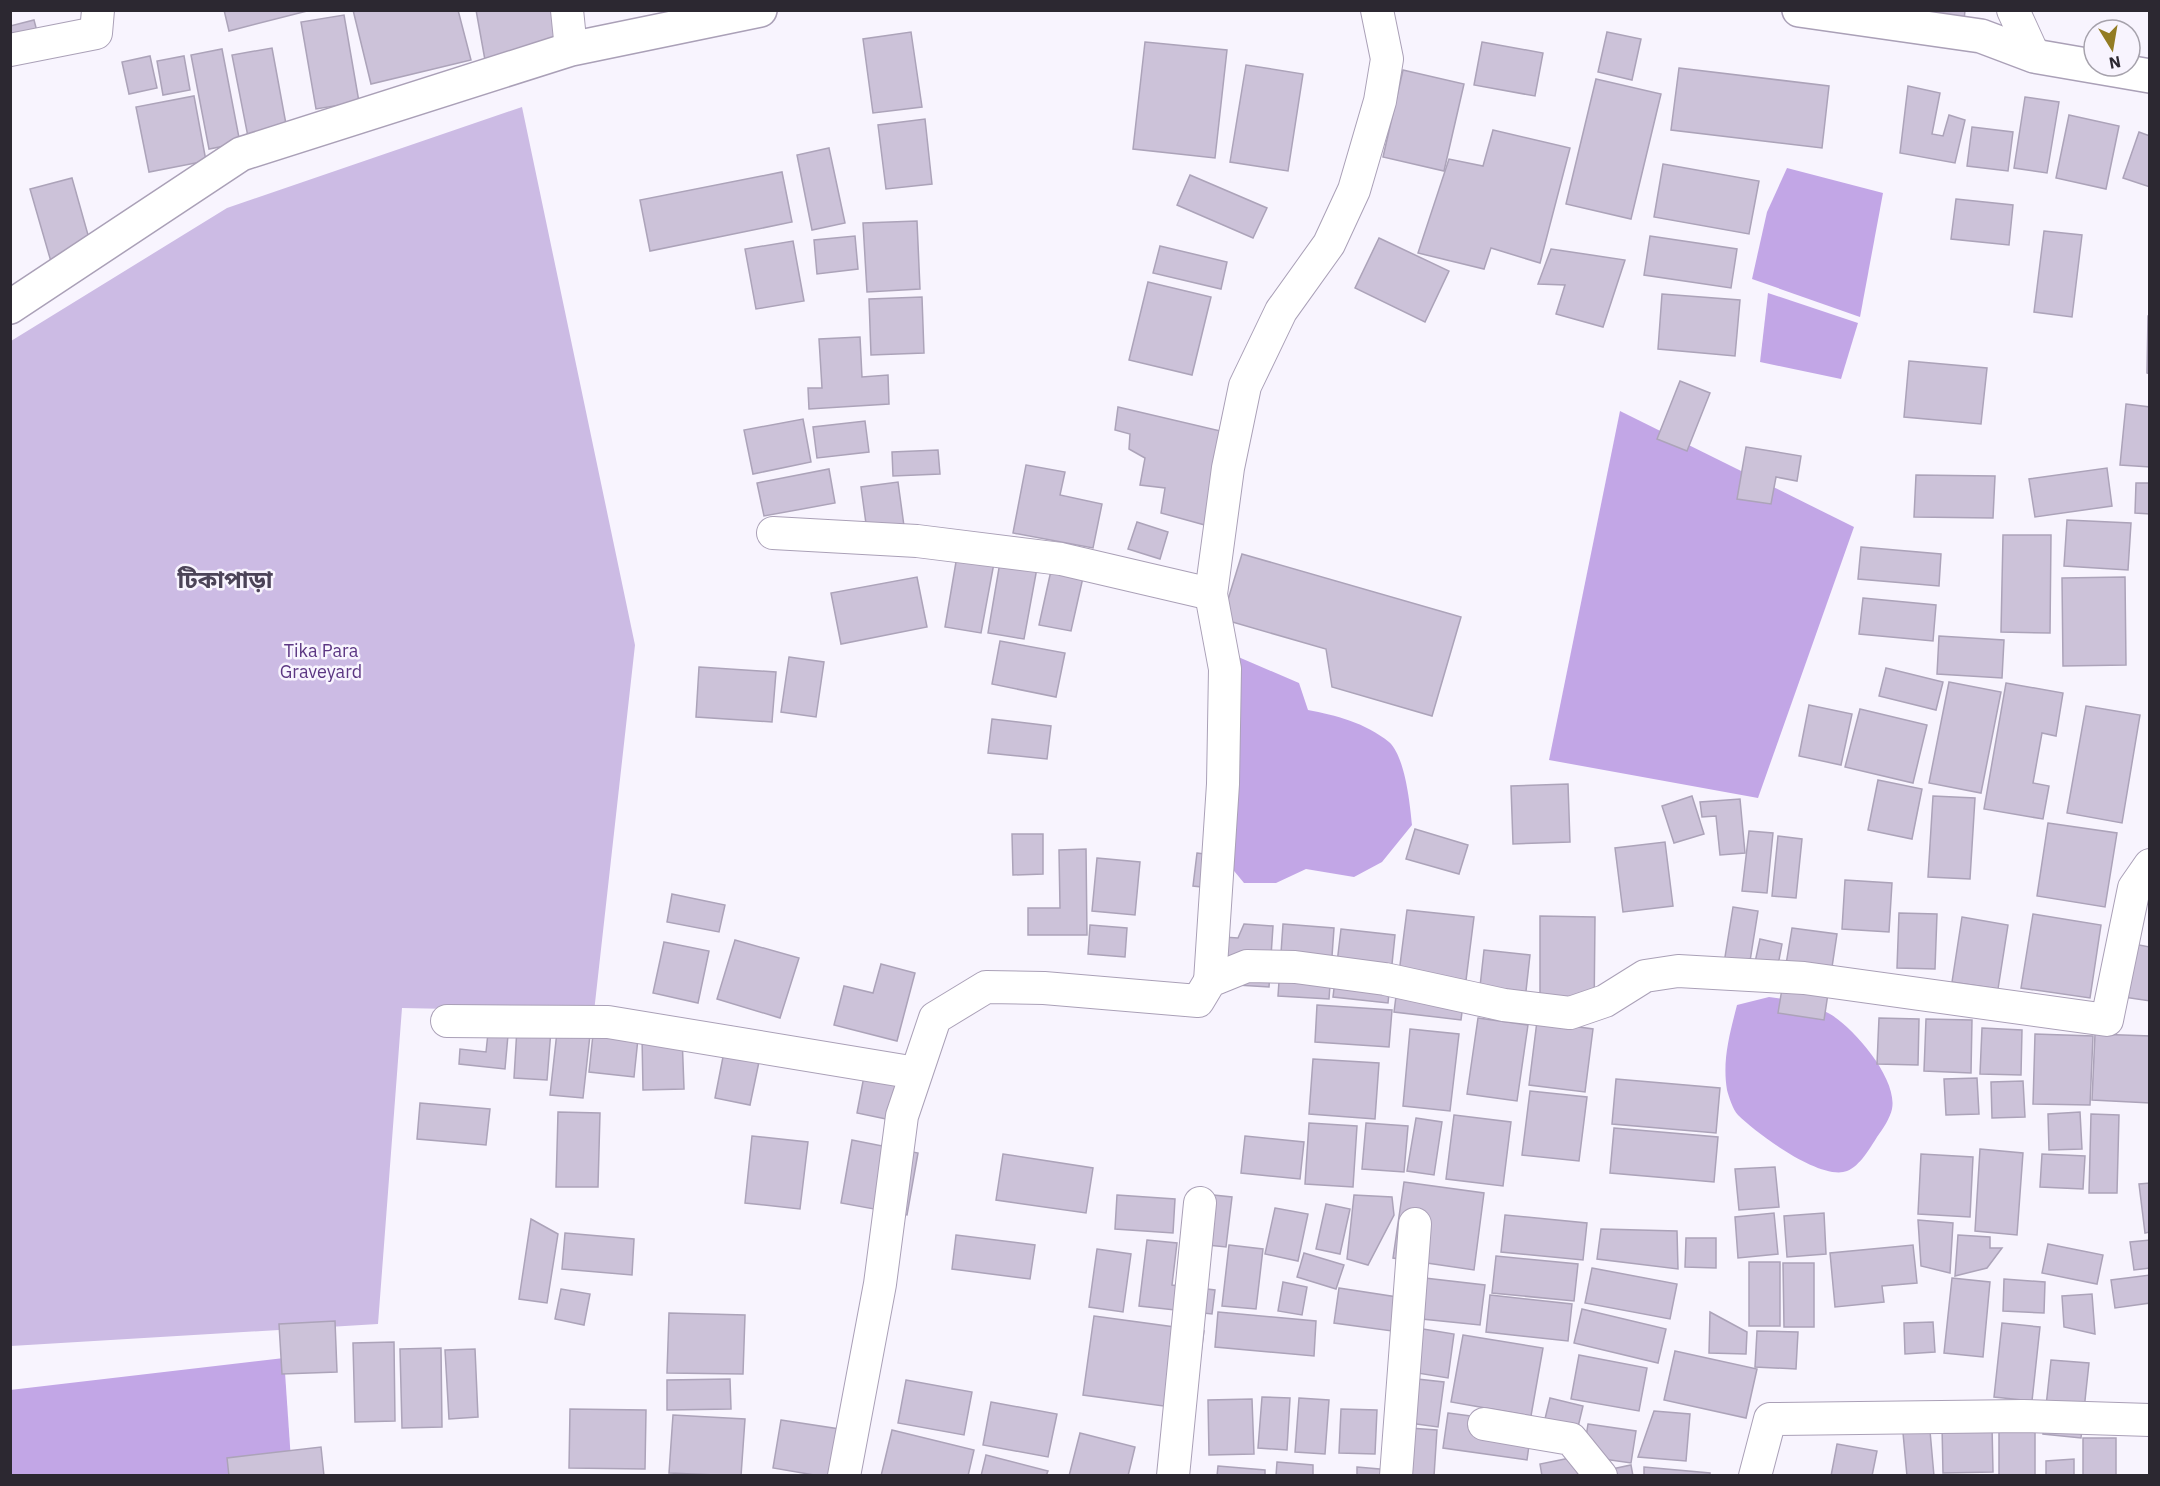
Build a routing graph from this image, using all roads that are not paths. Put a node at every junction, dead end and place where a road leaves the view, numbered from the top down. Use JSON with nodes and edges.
{"nodes":[{"id":1,"x":98,"y":10,"type":"edge"},
{"id":2,"x":567,"y":10,"type":"edge"},
{"id":3,"x":760,"y":10,"type":"edge"},
{"id":4,"x":1377,"y":10,"type":"edge"},
{"id":5,"x":1799,"y":10,"type":"edge"},
{"id":6,"x":2013,"y":10,"type":"edge"},
{"id":7,"x":571,"y":49,"type":"junction"},
{"id":8,"x":10,"y":50,"type":"edge"},
{"id":9,"x":2034,"y":56,"type":"junction"},
{"id":10,"x":2150,"y":76,"type":"edge"},
{"id":11,"x":10,"y":306,"type":"edge"},
{"id":12,"x":772,"y":534,"type":"dead end"},
{"id":13,"x":1211,"y":594,"type":"junction"},
{"id":14,"x":2150,"y":865,"type":"edge"},
{"id":15,"x":1210,"y":981,"type":"junction"},
{"id":16,"x":447,"y":1021,"type":"dead end"},
{"id":17,"x":916,"y":1072,"type":"junction"},
{"id":18,"x":1200,"y":1203,"type":"dead end"},
{"id":19,"x":1415,"y":1224,"type":"dead end"},
{"id":20,"x":2150,"y":1420,"type":"edge"},
{"id":21,"x":1484,"y":1424,"type":"dead end"},
{"id":22,"x":844,"y":1476,"type":"edge"},
{"id":23,"x":1173,"y":1476,"type":"edge"},
{"id":24,"x":1396,"y":1476,"type":"edge"},
{"id":25,"x":1601,"y":1476,"type":"edge"},
{"id":26,"x":1755,"y":1476,"type":"edge"}],
"edges":[{"from":1,"to":8,"type":"street"},
{"from":2,"to":7,"type":"street"},
{"from":3,"to":7,"type":"main road"},
{"from":4,"to":13,"type":"street"},
{"from":5,"to":9,"type":"main road"},
{"from":6,"to":9,"type":"street"},
{"from":7,"to":11,"type":"main road"},
{"from":9,"to":10,"type":"main road"},
{"from":12,"to":13,"type":"street"},
{"from":13,"to":15,"type":"street"},
{"from":14,"to":15,"type":"street"},
{"from":15,"to":17,"type":"street"},
{"from":16,"to":17,"type":"street"},
{"from":17,"to":22,"type":"street"},
{"from":18,"to":23,"type":"street"},
{"from":19,"to":24,"type":"street"},
{"from":20,"to":26,"type":"street"},
{"from":21,"to":25,"type":"street"}]}
